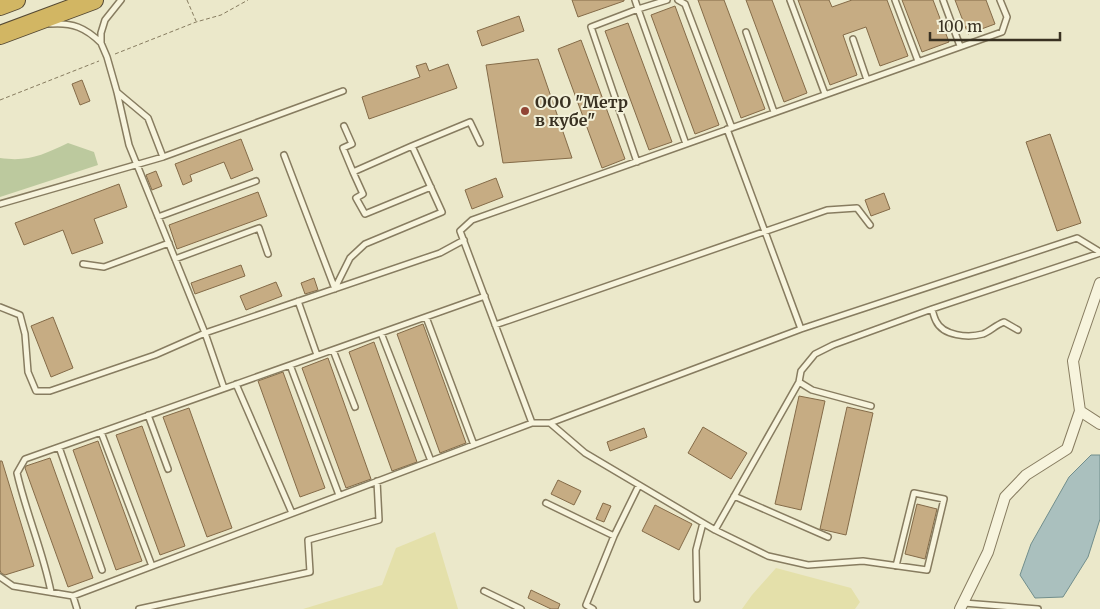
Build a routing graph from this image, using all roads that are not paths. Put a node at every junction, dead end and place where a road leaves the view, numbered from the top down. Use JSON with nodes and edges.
{"nodes":[{"id":1,"x":16,"y":0,"type":"edge"},
{"id":2,"x":94,"y":0,"type":"edge"},
{"id":3,"x":121,"y":0,"type":"edge"},
{"id":4,"x":635,"y":0,"type":"edge"},
{"id":5,"x":667,"y":0,"type":"edge"},
{"id":6,"x":678,"y":0,"type":"edge"},
{"id":7,"x":790,"y":0,"type":"edge"},
{"id":8,"x":895,"y":0,"type":"edge"},
{"id":9,"x":943,"y":0,"type":"edge"},
{"id":10,"x":1000,"y":0,"type":"edge"},
{"id":11,"x":0,"y":6,"type":"edge"},
{"id":12,"x":638,"y":9,"type":"junction"},
{"id":13,"x":25,"y":26,"type":"junction"},
{"id":14,"x":746,"y":32,"type":"dead end"},
{"id":15,"x":0,"y":35,"type":"edge"},
{"id":16,"x":853,"y":39,"type":"dead end"},
{"id":17,"x":101,"y":43,"type":"junction"},
{"id":18,"x":960,"y":46,"type":"junction"},
{"id":19,"x":918,"y":62,"type":"junction"},
{"id":20,"x":867,"y":80,"type":"junction"},
{"id":21,"x":343,"y":91,"type":"dead end"},
{"id":22,"x":117,"y":92,"type":"junction"},
{"id":23,"x":825,"y":94,"type":"junction"},
{"id":24,"x":774,"y":112,"type":"junction"},
{"id":25,"x":344,"y":126,"type":"dead end"},
{"id":26,"x":730,"y":128,"type":"junction"},
{"id":27,"x":480,"y":143,"type":"dead end"},
{"id":28,"x":686,"y":144,"type":"junction"},
{"id":29,"x":412,"y":146,"type":"junction"},
{"id":30,"x":284,"y":155,"type":"dead end"},
{"id":31,"x":163,"y":157,"type":"junction"},
{"id":32,"x":637,"y":162,"type":"junction"},
{"id":33,"x":137,"y":165,"type":"junction"},
{"id":34,"x":353,"y":172,"type":"junction"},
{"id":35,"x":256,"y":181,"type":"dead end"},
{"id":36,"x":431,"y":187,"type":"junction"},
{"id":37,"x":0,"y":204,"type":"edge"},
{"id":38,"x":158,"y":217,"type":"junction"},
{"id":39,"x":870,"y":224,"type":"dead end"},
{"id":40,"x":765,"y":232,"type":"junction"},
{"id":41,"x":464,"y":240,"type":"junction"},
{"id":42,"x":169,"y":243,"type":"junction"},
{"id":43,"x":1100,"y":252,"type":"edge"},
{"id":44,"x":268,"y":254,"type":"dead end"},
{"id":45,"x":175,"y":260,"type":"junction"},
{"id":46,"x":83,"y":264,"type":"dead end"},
{"id":47,"x":1100,"y":283,"type":"edge"},
{"id":48,"x":335,"y":289,"type":"junction"},
{"id":49,"x":485,"y":296,"type":"junction"},
{"id":50,"x":298,"y":301,"type":"junction"},
{"id":51,"x":0,"y":307,"type":"edge"},
{"id":52,"x":932,"y":309,"type":"junction"},
{"id":53,"x":426,"y":317,"type":"junction"},
{"id":54,"x":495,"y":325,"type":"junction"},
{"id":55,"x":800,"y":329,"type":"junction"},
{"id":56,"x":1018,"y":330,"type":"dead end"},
{"id":57,"x":205,"y":333,"type":"junction"},
{"id":58,"x":381,"y":333,"type":"junction"},
{"id":59,"x":333,"y":350,"type":"junction"},
{"id":60,"x":317,"y":356,"type":"junction"},
{"id":61,"x":290,"y":365,"type":"junction"},
{"id":62,"x":799,"y":382,"type":"junction"},
{"id":63,"x":236,"y":384,"type":"junction"},
{"id":64,"x":224,"y":388,"type":"junction"},
{"id":65,"x":871,"y":406,"type":"dead end"},
{"id":66,"x":355,"y":407,"type":"dead end"},
{"id":67,"x":1080,"y":412,"type":"junction"},
{"id":68,"x":148,"y":415,"type":"junction"},
{"id":69,"x":532,"y":423,"type":"junction"},
{"id":70,"x":550,"y":423,"type":"junction"},
{"id":71,"x":1100,"y":424,"type":"edge"},
{"id":72,"x":101,"y":432,"type":"junction"},
{"id":73,"x":474,"y":445,"type":"junction"},
{"id":74,"x":59,"y":446,"type":"junction"},
{"id":75,"x":431,"y":461,"type":"junction"},
{"id":76,"x":168,"y":469,"type":"dead end"},
{"id":77,"x":376,"y":481,"type":"junction"},
{"id":78,"x":639,"y":485,"type":"junction"},
{"id":79,"x":339,"y":496,"type":"junction"},
{"id":80,"x":734,"y":496,"type":"junction"},
{"id":81,"x":546,"y":503,"type":"dead end"},
{"id":82,"x":292,"y":513,"type":"junction"},
{"id":83,"x":703,"y":523,"type":"junction"},
{"id":84,"x":715,"y":530,"type":"junction"},
{"id":85,"x":614,"y":536,"type":"junction"},
{"id":86,"x":828,"y":536,"type":"dead end"},
{"id":87,"x":152,"y":566,"type":"junction"},
{"id":88,"x":896,"y":566,"type":"junction"},
{"id":89,"x":102,"y":570,"type":"dead end"},
{"id":90,"x":0,"y":577,"type":"edge"},
{"id":91,"x":484,"y":591,"type":"dead end"},
{"id":92,"x":51,"y":592,"type":"junction"},
{"id":93,"x":73,"y":596,"type":"junction"},
{"id":94,"x":697,"y":599,"type":"dead end"},
{"id":95,"x":961,"y":606,"type":"edge"},
{"id":96,"x":585,"y":607,"type":"edge"},
{"id":97,"x":77,"y":609,"type":"edge"},
{"id":98,"x":139,"y":609,"type":"edge"},
{"id":99,"x":521,"y":609,"type":"edge"},
{"id":100,"x":593,"y":609,"type":"edge"},
{"id":101,"x":1038,"y":609,"type":"edge"}],
"edges":[{"from":1,"to":11,"type":"highway"},
{"from":2,"to":13,"type":"highway"},
{"from":3,"to":17,"type":"lane"},
{"from":4,"to":12,"type":"lane"},
{"from":5,"to":12,"type":"lane"},
{"from":6,"to":26,"type":"lane"},
{"from":7,"to":23,"type":"lane"},
{"from":8,"to":19,"type":"lane"},
{"from":9,"to":18,"type":"lane"},
{"from":10,"to":18,"type":"lane"},
{"from":12,"to":28,"type":"lane"},
{"from":12,"to":32,"type":"lane"},
{"from":13,"to":15,"type":"highway"},
{"from":13,"to":17,"type":"lane"},
{"from":14,"to":24,"type":"lane"},
{"from":16,"to":20,"type":"lane"},
{"from":17,"to":22,"type":"lane"},
{"from":18,"to":19,"type":"lane"},
{"from":19,"to":20,"type":"lane"},
{"from":20,"to":23,"type":"lane"},
{"from":21,"to":31,"type":"lane"},
{"from":22,"to":31,"type":"lane"},
{"from":22,"to":33,"type":"lane"},
{"from":23,"to":24,"type":"lane"},
{"from":24,"to":26,"type":"lane"},
{"from":25,"to":34,"type":"lane"},
{"from":26,"to":28,"type":"lane"},
{"from":26,"to":40,"type":"lane"},
{"from":27,"to":29,"type":"lane"},
{"from":28,"to":32,"type":"lane"},
{"from":29,"to":34,"type":"lane"},
{"from":29,"to":36,"type":"lane"},
{"from":30,"to":48,"type":"lane"},
{"from":31,"to":33,"type":"lane"},
{"from":32,"to":41,"type":"lane"},
{"from":33,"to":37,"type":"lane"},
{"from":33,"to":38,"type":"lane"},
{"from":34,"to":36,"type":"lane"},
{"from":35,"to":38,"type":"lane"},
{"from":36,"to":48,"type":"lane"},
{"from":38,"to":42,"type":"lane"},
{"from":39,"to":40,"type":"lane"},
{"from":40,"to":54,"type":"lane"},
{"from":40,"to":55,"type":"lane"},
{"from":41,"to":48,"type":"lane"},
{"from":41,"to":49,"type":"lane"},
{"from":42,"to":45,"type":"lane"},
{"from":42,"to":46,"type":"lane"},
{"from":43,"to":52,"type":"lane"},
{"from":43,"to":55,"type":"lane"},
{"from":44,"to":45,"type":"lane"},
{"from":45,"to":57,"type":"lane"},
{"from":47,"to":67,"type":"street"},
{"from":48,"to":50,"type":"lane"},
{"from":49,"to":53,"type":"lane"},
{"from":49,"to":54,"type":"lane"},
{"from":50,"to":57,"type":"lane"},
{"from":50,"to":60,"type":"lane"},
{"from":51,"to":57,"type":"lane"},
{"from":52,"to":56,"type":"lane"},
{"from":52,"to":62,"type":"lane"},
{"from":53,"to":58,"type":"lane"},
{"from":53,"to":73,"type":"lane"},
{"from":54,"to":69,"type":"lane"},
{"from":55,"to":70,"type":"lane"},
{"from":57,"to":64,"type":"lane"},
{"from":58,"to":59,"type":"lane"},
{"from":58,"to":75,"type":"lane"},
{"from":59,"to":60,"type":"lane"},
{"from":59,"to":66,"type":"lane"},
{"from":60,"to":61,"type":"lane"},
{"from":61,"to":63,"type":"lane"},
{"from":61,"to":79,"type":"lane"},
{"from":62,"to":65,"type":"lane"},
{"from":62,"to":80,"type":"lane"},
{"from":63,"to":64,"type":"lane"},
{"from":63,"to":82,"type":"lane"},
{"from":64,"to":68,"type":"lane"},
{"from":67,"to":71,"type":"street"},
{"from":67,"to":95,"type":"street"},
{"from":68,"to":72,"type":"lane"},
{"from":68,"to":76,"type":"lane"},
{"from":69,"to":70,"type":"lane"},
{"from":69,"to":73,"type":"lane"},
{"from":70,"to":78,"type":"lane"},
{"from":72,"to":74,"type":"lane"},
{"from":72,"to":87,"type":"lane"},
{"from":73,"to":75,"type":"lane"},
{"from":74,"to":89,"type":"lane"},
{"from":74,"to":92,"type":"lane"},
{"from":75,"to":77,"type":"lane"},
{"from":77,"to":79,"type":"lane"},
{"from":77,"to":98,"type":"lane"},
{"from":78,"to":83,"type":"lane"},
{"from":78,"to":85,"type":"lane"},
{"from":79,"to":82,"type":"lane"},
{"from":80,"to":84,"type":"lane"},
{"from":80,"to":86,"type":"lane"},
{"from":81,"to":85,"type":"lane"},
{"from":82,"to":87,"type":"lane"},
{"from":83,"to":84,"type":"lane"},
{"from":83,"to":94,"type":"lane"},
{"from":84,"to":88,"type":"lane"},
{"from":85,"to":96,"type":"lane"},
{"from":87,"to":93,"type":"lane"},
{"from":88,"to":88,"type":"lane"},
{"from":90,"to":92,"type":"lane"},
{"from":91,"to":99,"type":"lane"},
{"from":92,"to":93,"type":"lane"},
{"from":93,"to":97,"type":"lane"},
{"from":95,"to":101,"type":"lane"},
{"from":96,"to":100,"type":"lane"}]}
